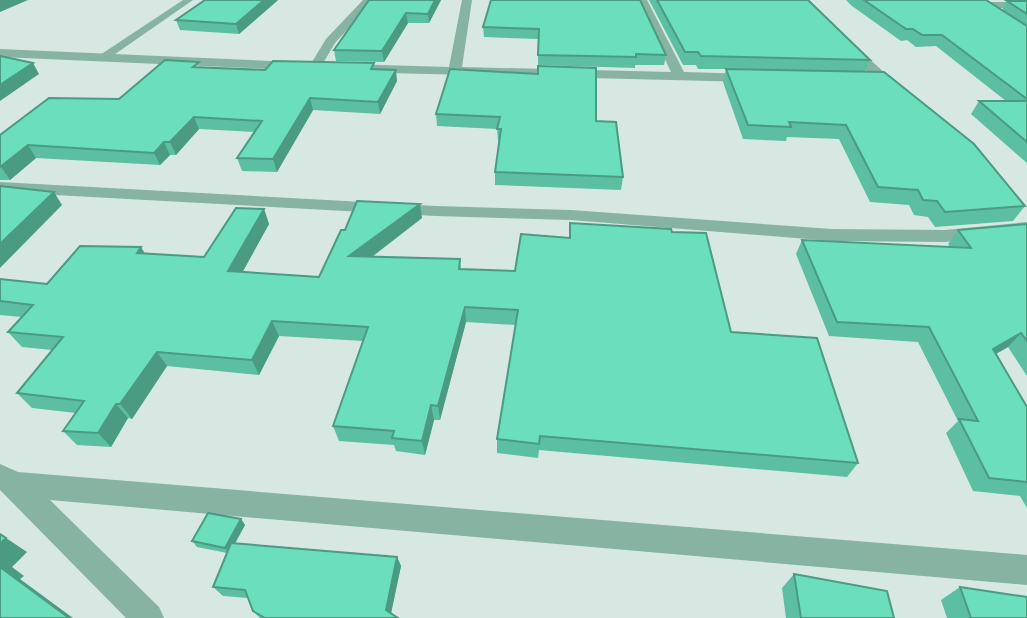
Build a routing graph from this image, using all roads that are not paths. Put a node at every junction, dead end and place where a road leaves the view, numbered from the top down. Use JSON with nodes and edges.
{"nodes":[{"id":1,"x":189,"y":0,"type":"edge"},
{"id":2,"x":369,"y":0,"type":"edge"},
{"id":3,"x":467,"y":0,"type":"edge"},
{"id":4,"x":642,"y":0,"type":"edge"},
{"id":5,"x":978,"y":2,"type":"edge"},
{"id":6,"x":1027,"y":5,"type":"edge"},
{"id":7,"x":1004,"y":20,"type":"edge"},
{"id":8,"x":838,"y":35,"type":"edge"},
{"id":9,"x":0,"y":53,"type":"edge"},
{"id":10,"x":104,"y":57,"type":"junction"},
{"id":11,"x":316,"y":67,"type":"junction"},
{"id":12,"x":455,"y":71,"type":"junction"},
{"id":13,"x":680,"y":77,"type":"junction"},
{"id":14,"x":761,"y":78,"type":"edge"},
{"id":15,"x":907,"y":100,"type":"edge"},
{"id":16,"x":0,"y":187,"type":"edge"},
{"id":17,"x":1027,"y":228,"type":"edge"},
{"id":18,"x":7,"y":480,"type":"edge"},
{"id":19,"x":1027,"y":570,"type":"edge"},
{"id":20,"x":148,"y":618,"type":"edge"}],
"edges":[{"from":1,"to":10,"type":"lane"},
{"from":2,"to":11,"type":"street"},
{"from":3,"to":12,"type":"street"},
{"from":4,"to":13,"type":"street"},
{"from":5,"to":6,"type":"street"},
{"from":5,"to":7,"type":"street"},
{"from":8,"to":15,"type":"street"},
{"from":9,"to":10,"type":"street"},
{"from":10,"to":11,"type":"street"},
{"from":11,"to":12,"type":"street"},
{"from":12,"to":13,"type":"street"},
{"from":13,"to":14,"type":"street"},
{"from":16,"to":17,"type":"street"},
{"from":18,"to":19,"type":"street"},
{"from":18,"to":20,"type":"street"}]}
